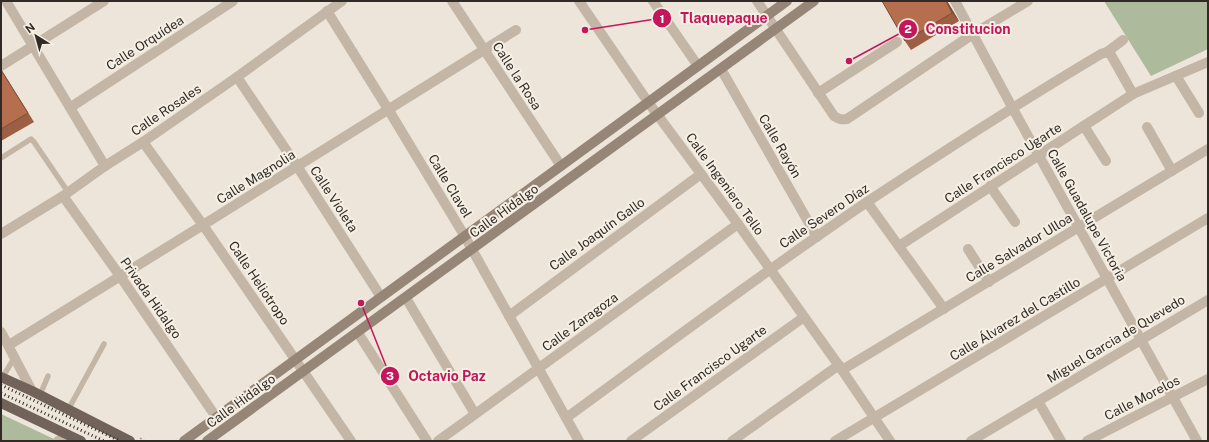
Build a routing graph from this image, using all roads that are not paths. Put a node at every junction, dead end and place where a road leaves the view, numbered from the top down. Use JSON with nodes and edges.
{"nodes":[{"id":1,"x":6,"y":1,"type":"edge"},
{"id":2,"x":104,"y":1,"type":"edge"},
{"id":3,"x":233,"y":1,"type":"edge"},
{"id":4,"x":342,"y":1,"type":"edge"},
{"id":5,"x":452,"y":1,"type":"edge"},
{"id":6,"x":579,"y":1,"type":"edge"},
{"id":7,"x":653,"y":1,"type":"edge"},
{"id":8,"x":757,"y":1,"type":"edge"},
{"id":9,"x":787,"y":1,"type":"edge"},
{"id":10,"x":814,"y":1,"type":"edge"},
{"id":11,"x":955,"y":1,"type":"edge"},
{"id":12,"x":1028,"y":1,"type":"edge"},
{"id":13,"x":327,"y":11,"type":"junction"},
{"id":14,"x":767,"y":16,"type":"junction"},
{"id":15,"x":776,"y":28,"type":"junction"},
{"id":16,"x":516,"y":30,"type":"dead end"},
{"id":17,"x":973,"y":34,"type":"junction"},
{"id":18,"x":1123,"y":40,"type":"dead end"},
{"id":19,"x":897,"y":42,"type":"dead end"},
{"id":20,"x":33,"y":46,"type":"junction"},
{"id":21,"x":484,"y":50,"type":"junction"},
{"id":22,"x":1107,"y":52,"type":"junction"},
{"id":23,"x":1208,"y":62,"type":"edge"},
{"id":24,"x":1,"y":66,"type":"edge"},
{"id":25,"x":698,"y":66,"type":"junction"},
{"id":26,"x":721,"y":69,"type":"junction"},
{"id":27,"x":1176,"y":76,"type":"junction"},
{"id":28,"x":237,"y":77,"type":"junction"},
{"id":29,"x":818,"y":93,"type":"junction"},
{"id":30,"x":1133,"y":94,"type":"junction"},
{"id":31,"x":648,"y":102,"type":"junction"},
{"id":32,"x":70,"y":107,"type":"junction"},
{"id":33,"x":1012,"y":107,"type":"junction"},
{"id":34,"x":388,"y":109,"type":"junction"},
{"id":35,"x":1199,"y":113,"type":"dead end"},
{"id":36,"x":658,"y":115,"type":"junction"},
{"id":37,"x":1084,"y":126,"type":"junction"},
{"id":38,"x":1147,"y":127,"type":"dead end"},
{"id":39,"x":143,"y":142,"type":"junction"},
{"id":40,"x":1208,"y":149,"type":"edge"},
{"id":41,"x":1039,"y":154,"type":"junction"},
{"id":42,"x":1,"y":158,"type":"edge"},
{"id":43,"x":1106,"y":161,"type":"dead end"},
{"id":44,"x":105,"y":166,"type":"junction"},
{"id":45,"x":297,"y":166,"type":"junction"},
{"id":46,"x":561,"y":166,"type":"junction"},
{"id":47,"x":1172,"y":171,"type":"junction"},
{"id":48,"x":701,"y":174,"type":"junction"},
{"id":49,"x":990,"y":186,"type":"junction"},
{"id":50,"x":65,"y":194,"type":"junction"},
{"id":51,"x":867,"y":202,"type":"junction"},
{"id":52,"x":1208,"y":218,"type":"edge"},
{"id":53,"x":1015,"y":222,"type":"dead end"},
{"id":54,"x":738,"y":224,"type":"junction"},
{"id":55,"x":203,"y":225,"type":"junction"},
{"id":56,"x":1079,"y":227,"type":"junction"},
{"id":57,"x":1,"y":234,"type":"edge"},
{"id":58,"x":464,"y":235,"type":"junction"},
{"id":59,"x":817,"y":237,"type":"junction"},
{"id":60,"x":899,"y":246,"type":"junction"},
{"id":61,"x":968,"y":249,"type":"dead end"},
{"id":62,"x":472,"y":250,"type":"junction"},
{"id":63,"x":770,"y":269,"type":"junction"},
{"id":64,"x":120,"y":276,"type":"junction"},
{"id":65,"x":1108,"y":278,"type":"junction"},
{"id":66,"x":989,"y":282,"type":"junction"},
{"id":67,"x":381,"y":297,"type":"junction"},
{"id":68,"x":406,"y":298,"type":"junction"},
{"id":69,"x":1208,"y":300,"type":"edge"},
{"id":70,"x":944,"y":309,"type":"junction"},
{"id":71,"x":509,"y":316,"type":"junction"},
{"id":72,"x":804,"y":317,"type":"junction"},
{"id":73,"x":1,"y":332,"type":"edge"},
{"id":74,"x":358,"y":333,"type":"junction"},
{"id":75,"x":1141,"y":339,"type":"junction"},
{"id":76,"x":104,"y":344,"type":"dead end"},
{"id":77,"x":9,"y":345,"type":"junction"},
{"id":78,"x":15,"y":357,"type":"junction"},
{"id":79,"x":295,"y":359,"type":"junction"},
{"id":80,"x":538,"y":368,"type":"junction"},
{"id":81,"x":841,"y":368,"type":"junction"},
{"id":82,"x":304,"y":372,"type":"junction"},
{"id":83,"x":48,"y":376,"type":"dead end"},
{"id":84,"x":2,"y":377,"type":"edge"},
{"id":85,"x":1208,"y":379,"type":"edge"},
{"id":86,"x":36,"y":393,"type":"junction"},
{"id":87,"x":1172,"y":397,"type":"junction"},
{"id":88,"x":1038,"y":401,"type":"junction"},
{"id":89,"x":1,"y":403,"type":"edge"},
{"id":90,"x":68,"y":410,"type":"junction"},
{"id":91,"x":475,"y":414,"type":"junction"},
{"id":92,"x":216,"y":417,"type":"junction"},
{"id":93,"x":566,"y":418,"type":"junction"},
{"id":94,"x":875,"y":418,"type":"junction"},
{"id":95,"x":68,"y":435,"type":"junction"},
{"id":96,"x":58,"y":441,"type":"edge"},
{"id":97,"x":81,"y":441,"type":"edge"},
{"id":98,"x":130,"y":441,"type":"edge"},
{"id":99,"x":184,"y":441,"type":"edge"},
{"id":100,"x":207,"y":441,"type":"edge"},
{"id":101,"x":352,"y":441,"type":"edge"},
{"id":102,"x":427,"y":441,"type":"edge"},
{"id":103,"x":438,"y":441,"type":"edge"},
{"id":104,"x":579,"y":441,"type":"edge"},
{"id":105,"x":631,"y":441,"type":"edge"},
{"id":106,"x":732,"y":441,"type":"edge"},
{"id":107,"x":835,"y":441,"type":"edge"},
{"id":108,"x":890,"y":441,"type":"edge"},
{"id":109,"x":971,"y":441,"type":"edge"},
{"id":110,"x":1061,"y":441,"type":"edge"},
{"id":111,"x":1087,"y":441,"type":"edge"},
{"id":112,"x":1197,"y":441,"type":"edge"}],
"edges":[{"from":1,"to":20,"type":"street"},
{"from":2,"to":20,"type":"street"},
{"from":3,"to":32,"type":"street","name":"Calle Orquídea"},
{"from":4,"to":13,"type":"street","name":"Calle Rosales"},
{"from":5,"to":21,"type":"street","name":"Calle la Rosa"},
{"from":6,"to":31,"type":"street","name":"Calle Ingeniero Tello"},
{"from":7,"to":25,"type":"street"},
{"from":8,"to":14,"type":"street"},
{"from":9,"to":14,"type":"street","name":"Calle Hidalgo"},
{"from":10,"to":15,"type":"street","name":"Calle Hidalgo"},
{"from":11,"to":17,"type":"street","name":"Calle Guadalupe Victoria"},
{"from":12,"to":17,"type":"street"},
{"from":13,"to":28,"type":"street","name":"Calle Rosales"},
{"from":13,"to":34,"type":"street","name":"Calle Clavel"},
{"from":14,"to":15,"type":"street"},
{"from":14,"to":25,"type":"street","name":"Calle Hidalgo"},
{"from":15,"to":26,"type":"street","name":"Calle Hidalgo"},
{"from":15,"to":29,"type":"street"},
{"from":16,"to":21,"type":"street","name":"Calle Magnolia"},
{"from":17,"to":29,"type":"street"},
{"from":17,"to":33,"type":"street","name":"Calle Guadalupe Victoria"},
{"from":18,"to":22,"type":"street","name":"Calle Severo Díaz"},
{"from":19,"to":29,"type":"street"},
{"from":20,"to":24,"type":"street"},
{"from":20,"to":32,"type":"street"},
{"from":21,"to":34,"type":"street","name":"Calle Magnolia"},
{"from":21,"to":46,"type":"street","name":"Calle la Rosa"},
{"from":22,"to":30,"type":"street"},
{"from":22,"to":33,"type":"street","name":"Calle Severo Díaz"},
{"from":23,"to":27,"type":"street","name":"Calle Francisco Ugarte"},
{"from":25,"to":31,"type":"street","name":"Calle Hidalgo"},
{"from":26,"to":36,"type":"street","name":"Calle Hidalgo"},
{"from":26,"to":59,"type":"street","name":"Calle Rayón"},
{"from":27,"to":30,"type":"street","name":"Calle Francisco Ugarte"},
{"from":27,"to":35,"type":"street"},
{"from":28,"to":39,"type":"street","name":"Calle Rosales"},
{"from":28,"to":45,"type":"street","name":"Calle Violeta"},
{"from":30,"to":37,"type":"street","name":"Calle Francisco Ugarte"},
{"from":31,"to":36,"type":"street","name":"Calle Ingeniero Tello"},
{"from":31,"to":46,"type":"street","name":"Calle Hidalgo"},
{"from":32,"to":44,"type":"street"},
{"from":33,"to":41,"type":"street","name":"Calle Guadalupe Victoria"},
{"from":33,"to":51,"type":"street","name":"Calle Severo Díaz"},
{"from":34,"to":45,"type":"street","name":"Calle Magnolia"},
{"from":34,"to":58,"type":"street","name":"Calle Clavel"},
{"from":36,"to":48,"type":"street","name":"Calle Ingeniero Tello"},
{"from":36,"to":62,"type":"street","name":"Calle Hidalgo"},
{"from":37,"to":41,"type":"street","name":"Calle Francisco Ugarte"},
{"from":37,"to":43,"type":"street"},
{"from":38,"to":47,"type":"street"},
{"from":39,"to":44,"type":"street","name":"Calle Rosales"},
{"from":39,"to":55,"type":"street","name":"Calle Heliotropo"},
{"from":40,"to":47,"type":"street","name":"Calle Salvador Ulloa"},
{"from":41,"to":49,"type":"street","name":"Calle Francisco Ugarte"},
{"from":41,"to":56,"type":"street","name":"Calle Guadalupe Victoria"},
{"from":42,"to":50,"type":"lane"},
{"from":44,"to":50,"type":"street","name":"Calle Rosales"},
{"from":45,"to":55,"type":"street","name":"Calle Magnolia"},
{"from":45,"to":67,"type":"street","name":"Calle Violeta"},
{"from":46,"to":58,"type":"street","name":"Calle Hidalgo"},
{"from":47,"to":56,"type":"street","name":"Calle Salvador Ulloa"},
{"from":48,"to":54,"type":"street","name":"Calle Ingeniero Tello"},
{"from":48,"to":71,"type":"street","name":"Calle Joaquín Gallo"},
{"from":49,"to":53,"type":"street"},
{"from":49,"to":60,"type":"street","name":"Calle Francisco Ugarte"},
{"from":50,"to":57,"type":"street","name":"Calle Rosales"},
{"from":50,"to":64,"type":"street","name":"Privada Hidalgo"},
{"from":51,"to":59,"type":"street","name":"Calle Severo Díaz"},
{"from":51,"to":60,"type":"street"},
{"from":52,"to":65,"type":"street","name":"Calle Álvarez del Castillo"},
{"from":54,"to":63,"type":"street","name":"Calle Ingeniero Tello"},
{"from":54,"to":80,"type":"street","name":"Calle Zaragoza"},
{"from":55,"to":64,"type":"street","name":"Calle Magnolia"},
{"from":55,"to":79,"type":"street","name":"Calle Heliotropo"},
{"from":56,"to":65,"type":"street","name":"Calle Guadalupe Victoria"},
{"from":56,"to":66,"type":"street","name":"Calle Salvador Ulloa"},
{"from":58,"to":62,"type":"street","name":"Calle Clavel"},
{"from":58,"to":67,"type":"street","name":"Calle Hidalgo"},
{"from":59,"to":63,"type":"street","name":"Calle Severo Díaz"},
{"from":60,"to":70,"type":"street"},
{"from":61,"to":66,"type":"street"},
{"from":62,"to":68,"type":"street","name":"Calle Hidalgo"},
{"from":62,"to":71,"type":"street","name":"Calle Clavel"},
{"from":63,"to":72,"type":"street","name":"Calle Ingeniero Tello"},
{"from":63,"to":93,"type":"street","name":"Calle Severo Díaz"},
{"from":64,"to":77,"type":"street","name":"Calle Magnolia"},
{"from":64,"to":92,"type":"street","name":"Privada Hidalgo"},
{"from":65,"to":75,"type":"street","name":"Calle Guadalupe Victoria"},
{"from":65,"to":94,"type":"street","name":"Calle Álvarez del Castillo"},
{"from":66,"to":70,"type":"street","name":"Calle Salvador Ulloa"},
{"from":67,"to":79,"type":"street","name":"Calle Hidalgo"},
{"from":68,"to":74,"type":"street","name":"Calle Hidalgo"},
{"from":68,"to":91,"type":"street"},
{"from":69,"to":75,"type":"street","name":"Miguel Garcia de Quevedo"},
{"from":70,"to":81,"type":"street","name":"Calle Salvador Ulloa"},
{"from":71,"to":80,"type":"street","name":"Calle Clavel"},
{"from":72,"to":81,"type":"street","name":"Calle Ingeniero Tello"},
{"from":72,"to":105,"type":"street","name":"Calle Francisco Ugarte"},
{"from":73,"to":77,"type":"street"},
{"from":74,"to":82,"type":"street","name":"Calle Hidalgo"},
{"from":74,"to":102,"type":"street"},
{"from":75,"to":87,"type":"street","name":"Calle Guadalupe Victoria"},
{"from":75,"to":88,"type":"street","name":"Miguel Garcia de Quevedo"},
{"from":76,"to":90,"type":"lane"},
{"from":77,"to":78,"type":"street"},
{"from":78,"to":84,"type":"lane"},
{"from":78,"to":86,"type":"street"},
{"from":79,"to":82,"type":"street","name":"Calle Heliotropo"},
{"from":79,"to":92,"type":"street","name":"Calle Hidalgo"},
{"from":80,"to":91,"type":"street","name":"Calle Zaragoza"},
{"from":80,"to":93,"type":"street","name":"Calle Clavel"},
{"from":81,"to":94,"type":"street","name":"Calle Ingeniero Tello"},
{"from":81,"to":106,"type":"street","name":"Calle Salvador Ulloa"},
{"from":82,"to":100,"type":"street","name":"Calle Hidalgo"},
{"from":82,"to":101,"type":"street","name":"Calle Heliotropo"},
{"from":83,"to":86,"type":"lane"},
{"from":84,"to":86,"type":"main road"},
{"from":85,"to":87,"type":"street","name":"Calle Morelos"},
{"from":86,"to":90,"type":"main road"},
{"from":87,"to":111,"type":"street","name":"Calle Morelos"},
{"from":87,"to":112,"type":"street","name":"Calle Guadalupe Victoria"},
{"from":88,"to":109,"type":"street","name":"Miguel Garcia de Quevedo"},
{"from":88,"to":110,"type":"street"},
{"from":89,"to":95,"type":"main road"},
{"from":90,"to":98,"type":"main road"},
{"from":91,"to":103,"type":"street","name":"Calle Zaragoza"},
{"from":92,"to":99,"type":"street","name":"Calle Hidalgo"},
{"from":93,"to":104,"type":"street","name":"Calle Clavel"},
{"from":94,"to":107,"type":"street","name":"Calle Álvarez del Castillo"},
{"from":94,"to":108,"type":"street","name":"Calle Ingeniero Tello"},
{"from":95,"to":96,"type":"street"},
{"from":95,"to":97,"type":"main road"}]}
